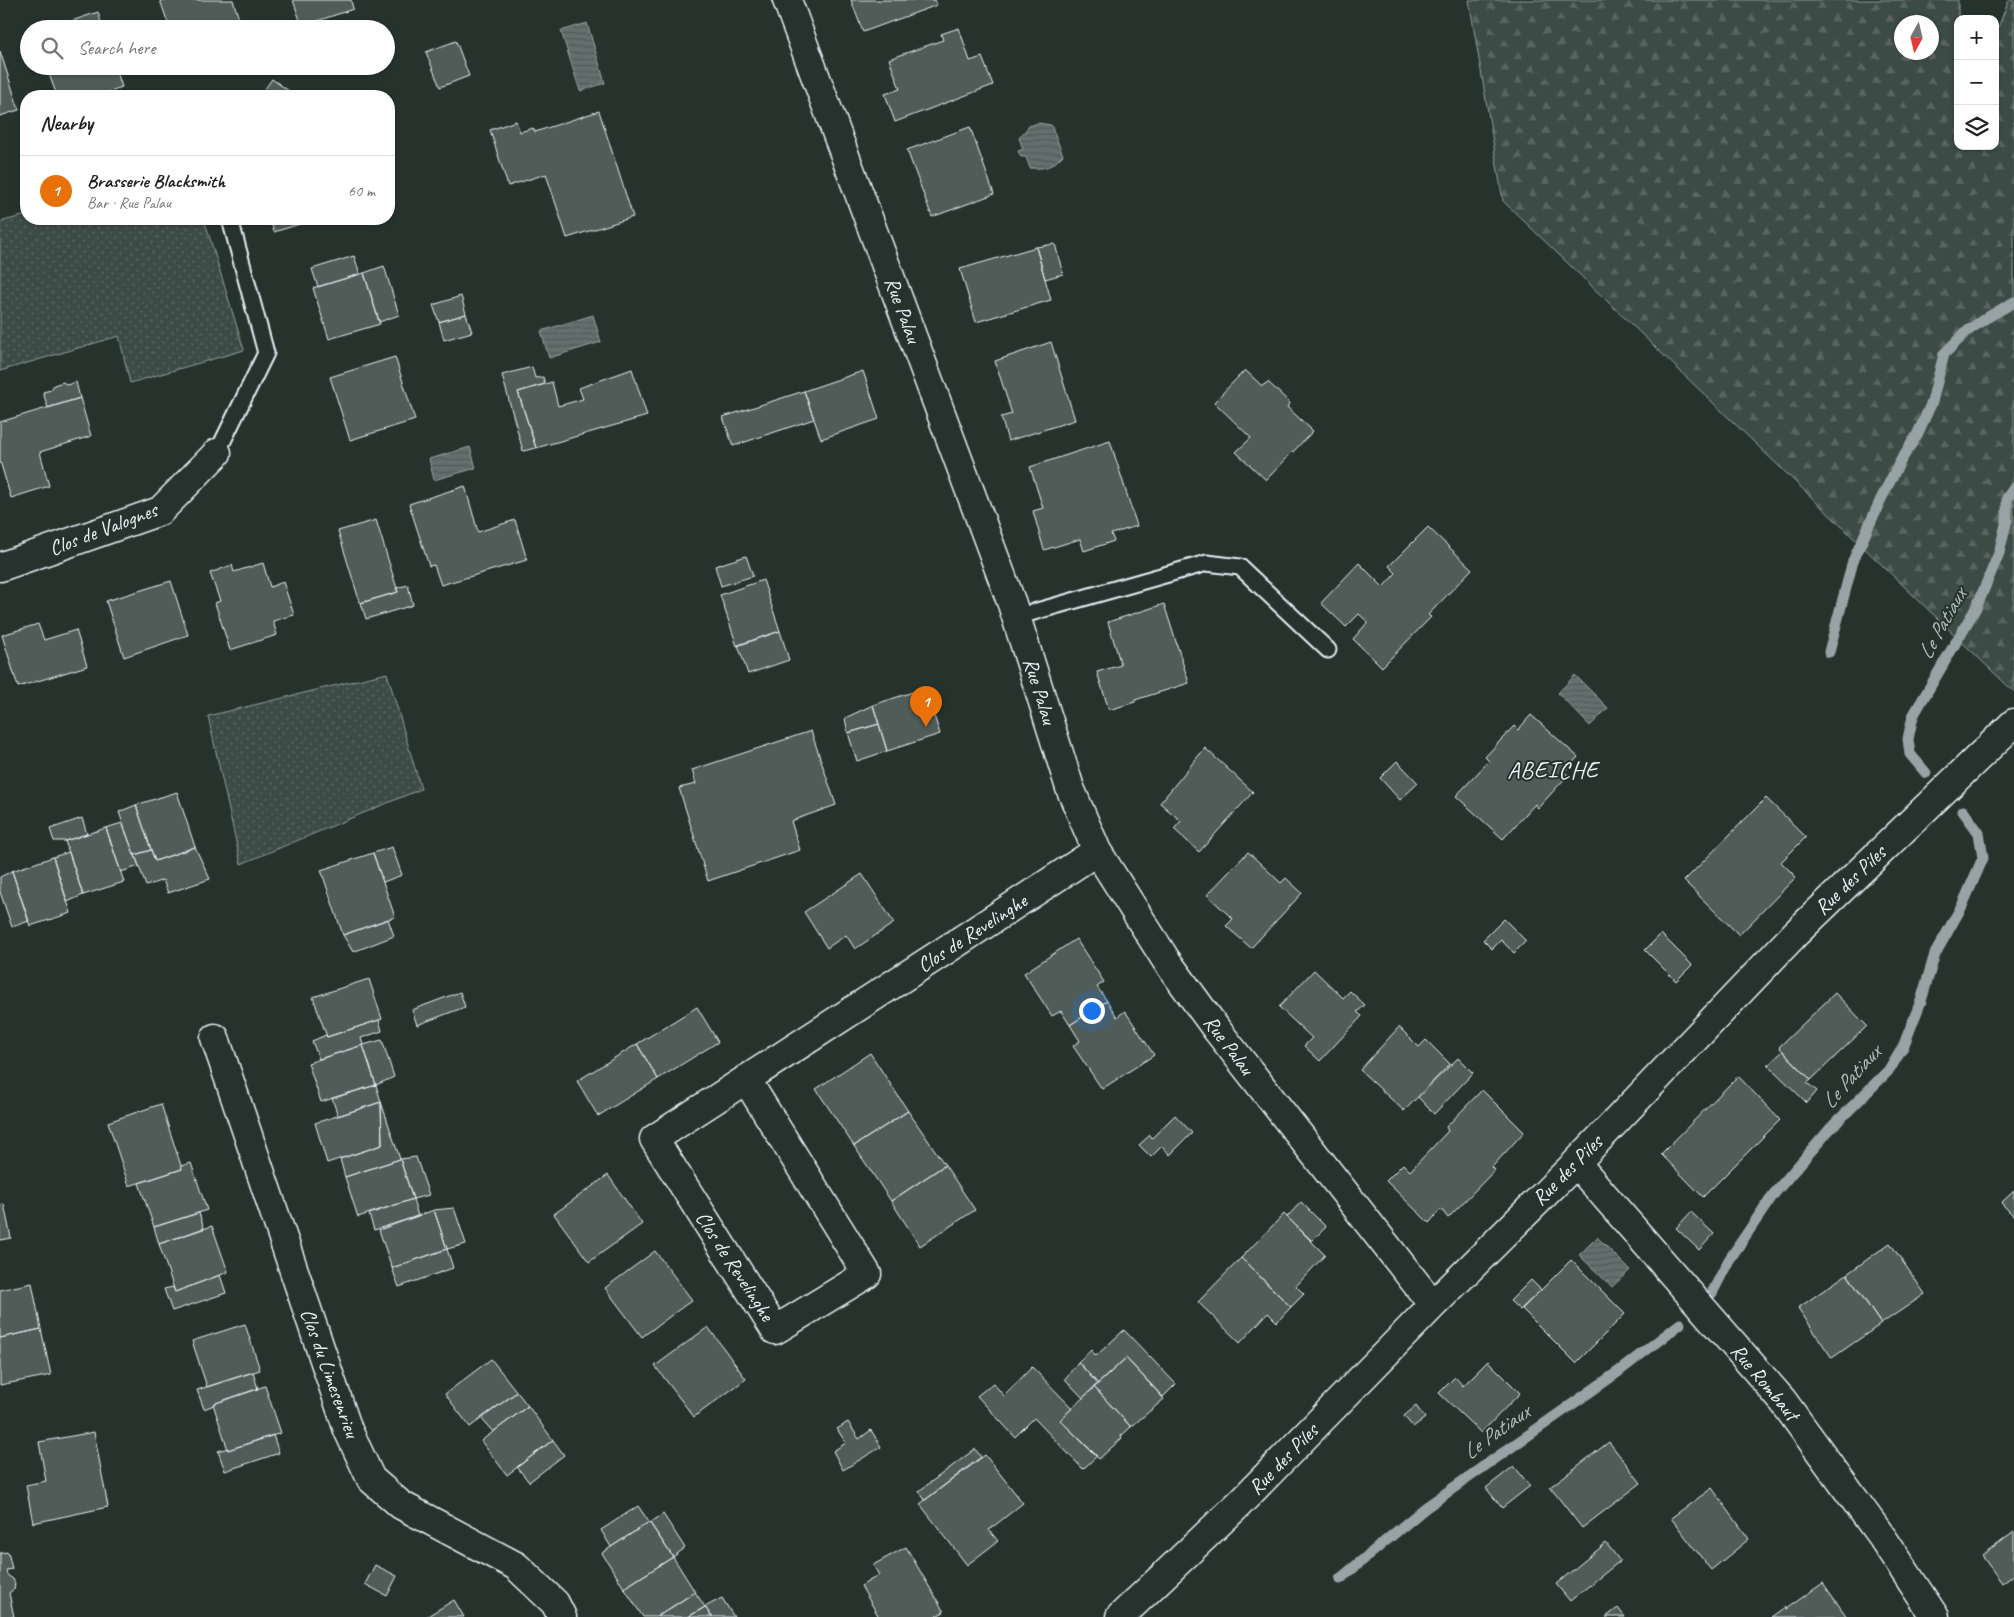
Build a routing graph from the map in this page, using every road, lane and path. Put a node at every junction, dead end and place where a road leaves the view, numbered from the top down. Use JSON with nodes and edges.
{"nodes":[{"id":1,"x":787,"y":0,"type":"edge"},
{"id":2,"x":232,"y":225,"type":"edge"},
{"id":3,"x":217,"y":453,"type":"joint"},
{"id":4,"x":0,"y":567,"type":"edge"},
{"id":5,"x":1016,"y":617,"type":"junction"},
{"id":6,"x":1328,"y":650,"type":"dead end"},
{"id":7,"x":2014,"y":723,"type":"edge"},
{"id":8,"x":1097,"y":851,"type":"junction"},
{"id":9,"x":215,"y":1038,"type":"dead end"},
{"id":10,"x":746,"y":1079,"type":"junction"},
{"id":11,"x":1576,"y":1163,"type":"junction"},
{"id":12,"x":1433,"y":1305,"type":"junction"},
{"id":13,"x":562,"y":1617,"type":"edge"},
{"id":14,"x":1120,"y":1617,"type":"edge"},
{"id":15,"x":1936,"y":1617,"type":"edge"}],
"edges":[{"from":1,"to":5,"type":"street","name":"Rue Palau"},
{"from":2,"to":3,"type":"lane"},
{"from":3,"to":4,"type":"street","name":"Clos de Valognes"},
{"from":5,"to":6,"type":"lane"},
{"from":5,"to":8,"type":"street","name":"Rue Palau"},
{"from":7,"to":11,"type":"street","name":"Rue des Piles"},
{"from":8,"to":10,"type":"street","name":"Clos de Revelinghe"},
{"from":8,"to":12,"type":"street","name":"Rue Palau"},
{"from":9,"to":13,"type":"street","name":"Clos du Limesenrieu"},
{"from":10,"to":10,"type":"street","name":"Clos de Revelinghe"},
{"from":11,"to":12,"type":"street","name":"Rue des Piles"},
{"from":11,"to":15,"type":"street","name":"Rue Rombaut"},
{"from":12,"to":14,"type":"street","name":"Rue des Piles"}]}
